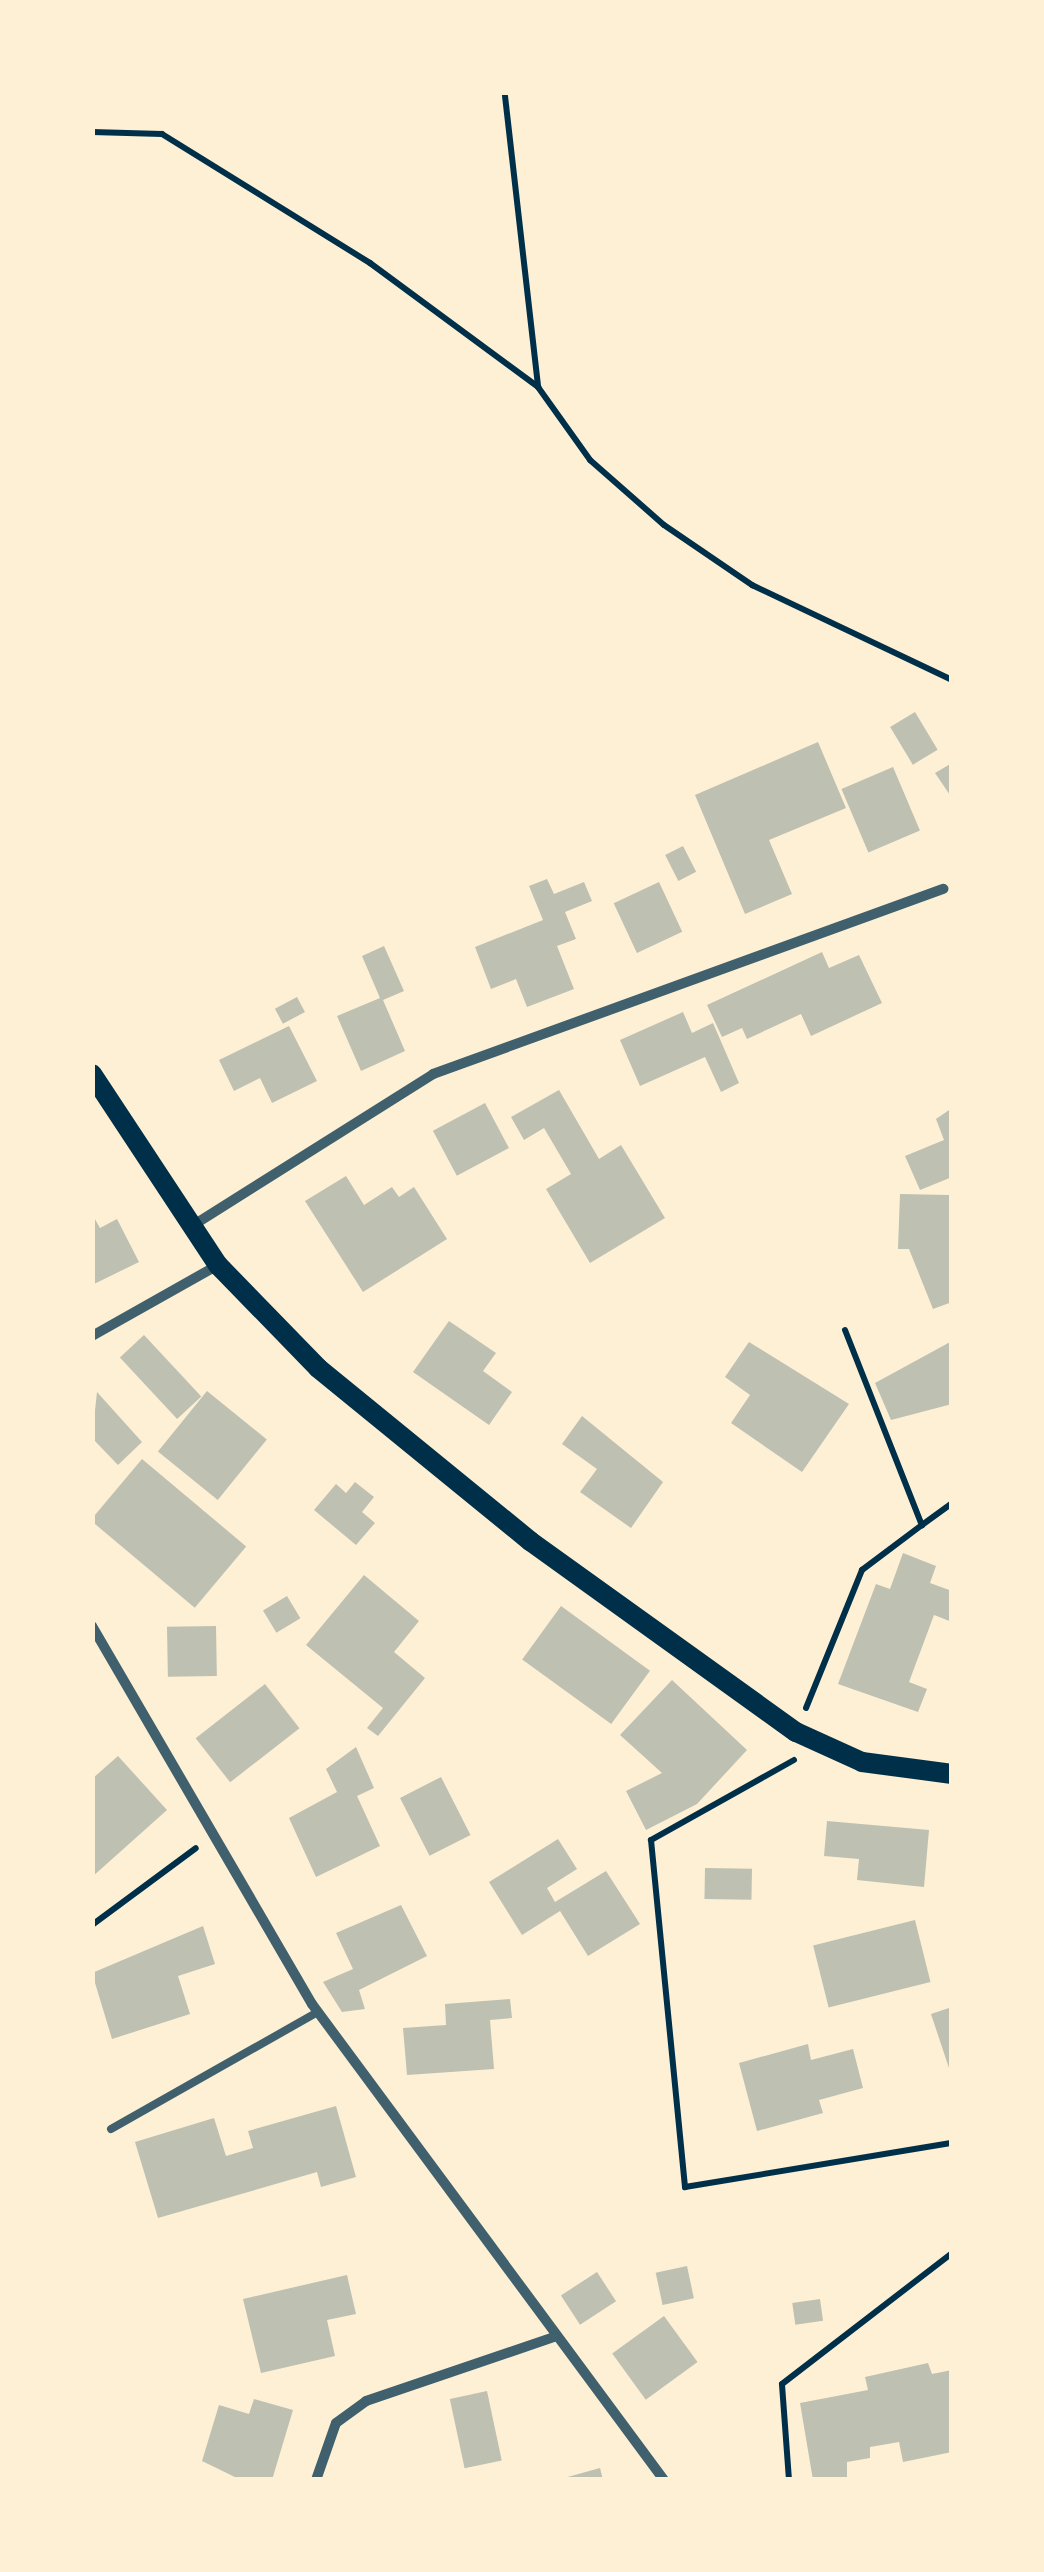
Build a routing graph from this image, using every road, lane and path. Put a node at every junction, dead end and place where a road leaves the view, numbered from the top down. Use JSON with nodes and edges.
{"nodes":[{"id":1,"x":504,"y":96,"type":"dead end"},
{"id":2,"x":92,"y":132,"type":"edge"},
{"id":3,"x":538,"y":387,"type":"junction"},
{"id":4,"x":952,"y":680,"type":"edge"},
{"id":5,"x":947,"y":885,"type":"edge"},
{"id":6,"x":92,"y":1074,"type":"edge"},
{"id":7,"x":186,"y":1229,"type":"junction"},
{"id":8,"x":218,"y":1264,"type":"junction"},
{"id":9,"x":845,"y":1330,"type":"dead end"},
{"id":10,"x":92,"y":1336,"type":"edge"},
{"id":11,"x":952,"y":1503,"type":"edge"},
{"id":12,"x":922,"y":1526,"type":"junction"},
{"id":13,"x":92,"y":1626,"type":"edge"},
{"id":14,"x":796,"y":1732,"type":"junction"},
{"id":15,"x":822,"y":1745,"type":"junction"},
{"id":16,"x":952,"y":1774,"type":"edge"},
{"id":17,"x":210,"y":1837,"type":"junction"},
{"id":18,"x":92,"y":1925,"type":"edge"},
{"id":19,"x":318,"y":2012,"type":"junction"},
{"id":20,"x":111,"y":2129,"type":"dead end"},
{"id":21,"x":952,"y":2144,"type":"edge"},
{"id":22,"x":952,"y":2253,"type":"edge"},
{"id":23,"x":554,"y":2337,"type":"junction"},
{"id":24,"x":316,"y":2480,"type":"edge"},
{"id":25,"x":664,"y":2480,"type":"edge"},
{"id":26,"x":789,"y":2480,"type":"edge"}],
"edges":[{"from":1,"to":3,"type":"path"},
{"from":2,"to":3,"type":"path"},
{"from":3,"to":4,"type":"path"},
{"from":5,"to":7,"type":"street"},
{"from":6,"to":7,"type":"main road"},
{"from":7,"to":8,"type":"main road"},
{"from":8,"to":10,"type":"street"},
{"from":8,"to":14,"type":"main road"},
{"from":9,"to":12,"type":"path"},
{"from":11,"to":12,"type":"path"},
{"from":12,"to":14,"type":"path"},
{"from":13,"to":17,"type":"street"},
{"from":14,"to":15,"type":"main road"},
{"from":15,"to":16,"type":"main road"},
{"from":15,"to":21,"type":"path"},
{"from":17,"to":18,"type":"path"},
{"from":17,"to":19,"type":"street"},
{"from":19,"to":20,"type":"lane"},
{"from":19,"to":23,"type":"street"},
{"from":22,"to":26,"type":"path"},
{"from":23,"to":24,"type":"street"},
{"from":23,"to":25,"type":"street"}]}
